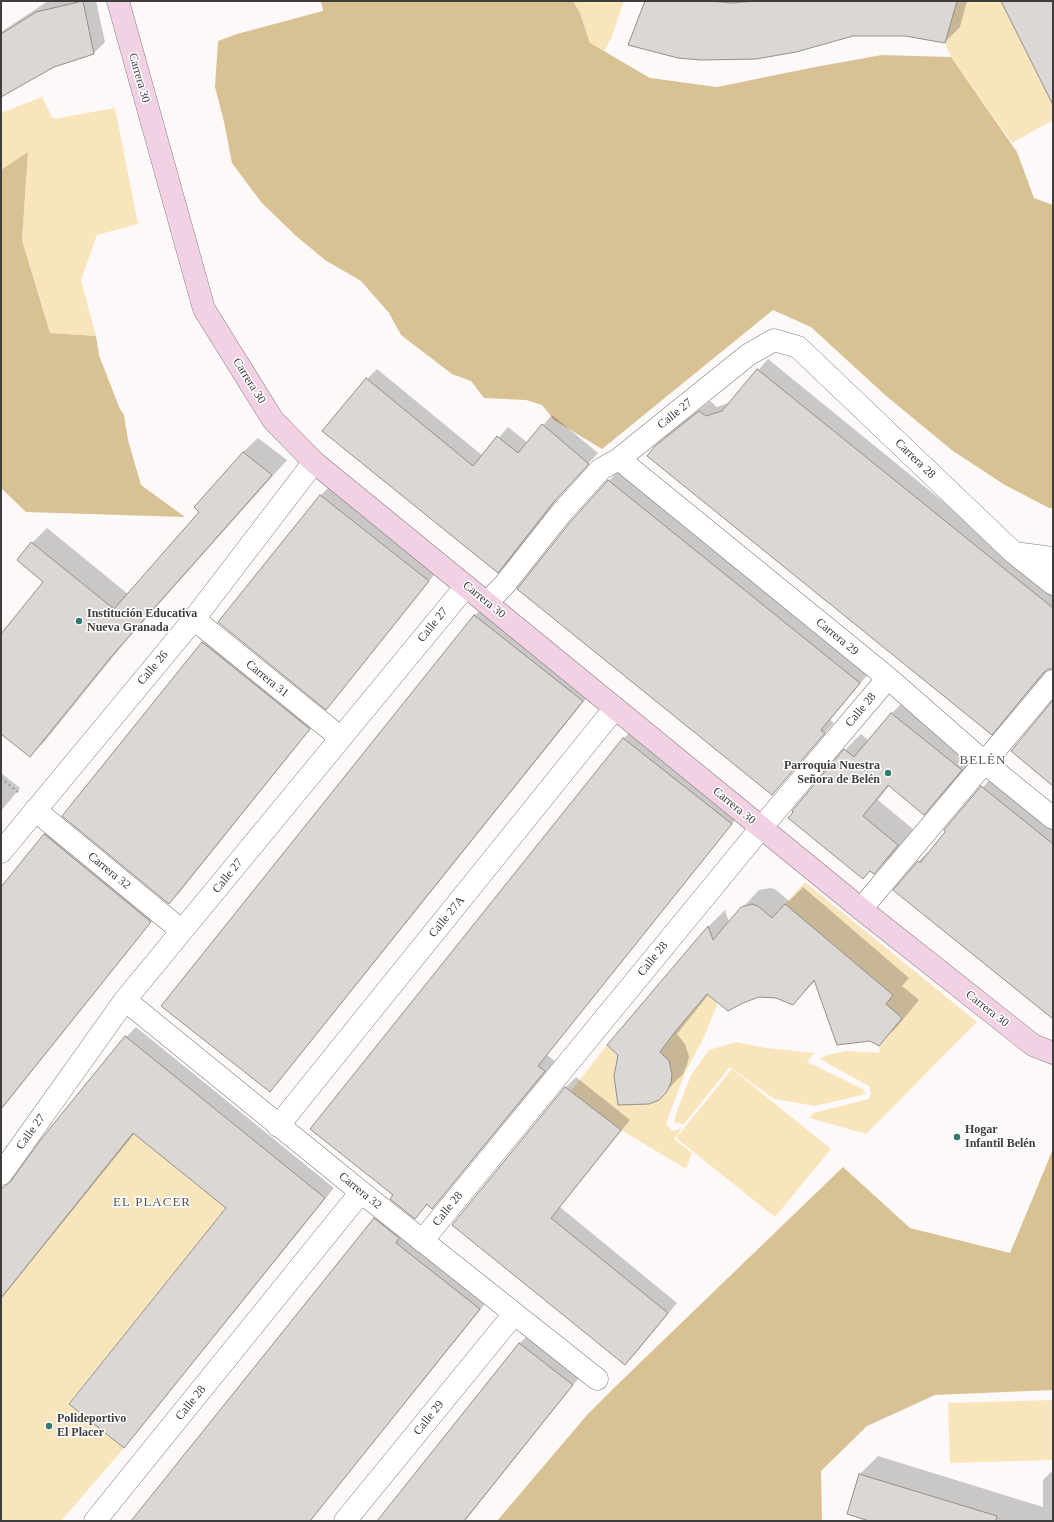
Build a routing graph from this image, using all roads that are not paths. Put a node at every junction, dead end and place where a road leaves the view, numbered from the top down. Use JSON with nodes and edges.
{"nodes":[{"id":1,"x":118,"y":1,"type":"edge"},
{"id":2,"x":774,"y":340,"type":"joint"},
{"id":3,"x":619,"y":459,"type":"junction"},
{"id":4,"x":314,"y":462,"type":"junction"},
{"id":5,"x":1014,"y":553,"type":"junction"},
{"id":6,"x":1053,"y":558,"type":"edge"},
{"id":7,"x":1053,"y":584,"type":"edge"},
{"id":8,"x":466,"y":586,"type":"junction"},
{"id":9,"x":487,"y":603,"type":"junction"},
{"id":10,"x":194,"y":619,"type":"junction"},
{"id":11,"x":888,"y":678,"type":"junction"},
{"id":12,"x":1053,"y":682,"type":"edge"},
{"id":13,"x":615,"y":708,"type":"junction"},
{"id":14,"x":341,"y":738,"type":"junction"},
{"id":15,"x":985,"y":763,"type":"junction"},
{"id":16,"x":35,"y":810,"type":"junction"},
{"id":17,"x":1053,"y":818,"type":"edge"},
{"id":18,"x":761,"y":828,"type":"junction"},
{"id":19,"x":1,"y":852,"type":"edge"},
{"id":20,"x":861,"y":909,"type":"junction"},
{"id":21,"x":182,"y":931,"type":"junction"},
{"id":22,"x":125,"y":1000,"type":"junction"},
{"id":23,"x":1053,"y":1053,"type":"edge"},
{"id":24,"x":278,"y":1126,"type":"junction"},
{"id":25,"x":1,"y":1174,"type":"edge"},
{"id":26,"x":361,"y":1192,"type":"junction"},
{"id":27,"x":422,"y":1240,"type":"junction"},
{"id":28,"x":514,"y":1314,"type":"junction"},
{"id":29,"x":597,"y":1379,"type":"dead end"},
{"id":30,"x":95,"y":1521,"type":"edge"},
{"id":31,"x":345,"y":1521,"type":"edge"}],
"edges":[{"from":1,"to":4,"type":"street","name":"Carrera 30"},
{"from":2,"to":3,"type":"street","name":"Calle 27"},
{"from":2,"to":5,"type":"street","name":"Carrera 28"},
{"from":3,"to":9,"type":"street","name":"Calle 27"},
{"from":3,"to":11,"type":"street","name":"Carrera 29"},
{"from":4,"to":8,"type":"street","name":"Carrera 30"},
{"from":4,"to":10,"type":"street","name":"Calle 26"},
{"from":5,"to":6,"type":"street"},
{"from":5,"to":7,"type":"street","name":"Carrera 28"},
{"from":8,"to":9,"type":"street","name":"Carrera 30"},
{"from":8,"to":14,"type":"street","name":"Calle 27"},
{"from":9,"to":13,"type":"street","name":"Carrera 30"},
{"from":10,"to":14,"type":"street","name":"Carrera 31"},
{"from":10,"to":16,"type":"street","name":"Calle 26"},
{"from":11,"to":15,"type":"street","name":"Carrera 29"},
{"from":11,"to":18,"type":"street","name":"Calle 28"},
{"from":12,"to":15,"type":"street"},
{"from":13,"to":18,"type":"street","name":"Carrera 30"},
{"from":13,"to":24,"type":"street","name":"Calle 27A"},
{"from":14,"to":21,"type":"street","name":"Calle 27"},
{"from":15,"to":17,"type":"street","name":"Carrera 29"},
{"from":15,"to":20,"type":"street"},
{"from":16,"to":19,"type":"street","name":"Calle 26"},
{"from":16,"to":21,"type":"street","name":"Carrera 32"},
{"from":18,"to":20,"type":"street","name":"Carrera 30"},
{"from":18,"to":27,"type":"street","name":"Calle 28"},
{"from":20,"to":23,"type":"street","name":"Carrera 30"},
{"from":21,"to":22,"type":"street","name":"Calle 27"},
{"from":22,"to":24,"type":"street","name":"Carrera 32"},
{"from":22,"to":25,"type":"street","name":"Calle 27"},
{"from":24,"to":26,"type":"street","name":"Carrera 32"},
{"from":26,"to":27,"type":"street","name":"Carrera 32"},
{"from":26,"to":30,"type":"street","name":"Calle 28"},
{"from":27,"to":28,"type":"street","name":"Carrera 32"},
{"from":28,"to":29,"type":"street","name":"Carrera 32"},
{"from":28,"to":31,"type":"street","name":"Calle 29"}]}
